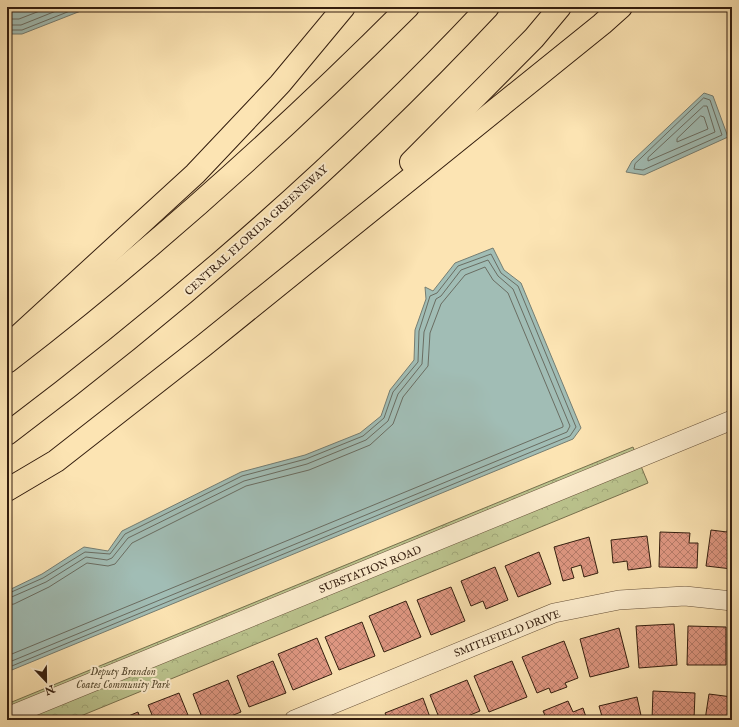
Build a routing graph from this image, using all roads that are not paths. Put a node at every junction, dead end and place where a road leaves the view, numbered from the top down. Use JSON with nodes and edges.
{"nodes":[{"id":1,"x":344,"y":7,"type":"edge"},
{"id":2,"x":408,"y":7,"type":"edge"},
{"id":3,"x":488,"y":7,"type":"edge"},
{"id":4,"x":560,"y":7,"type":"edge"},
{"id":5,"x":621,"y":7,"type":"edge"},
{"id":6,"x":346,"y":229,"type":"junction"},
{"id":7,"x":7,"y":346,"type":"edge"},
{"id":8,"x":7,"y":362,"type":"edge"},
{"id":9,"x":732,"y":420,"type":"edge"},
{"id":10,"x":7,"y":434,"type":"edge"},
{"id":11,"x":7,"y":490,"type":"edge"},
{"id":12,"x":732,"y":601,"type":"edge"},
{"id":13,"x":7,"y":717,"type":"edge"},
{"id":14,"x":294,"y":720,"type":"edge"}],
"edges":[{"from":1,"to":7,"type":"highway"},
{"from":2,"to":8,"type":"highway"},
{"from":3,"to":10,"type":"highway","name":"CENTRAL FLORIDA GREENEWAY"},
{"from":4,"to":6,"type":"highway"},
{"from":5,"to":6,"type":"highway"},
{"from":6,"to":11,"type":"highway"},
{"from":9,"to":13,"type":"street","name":"SUBSTATION ROAD"},
{"from":12,"to":14,"type":"street","name":"SMITHFIELD DRIVE"}]}
